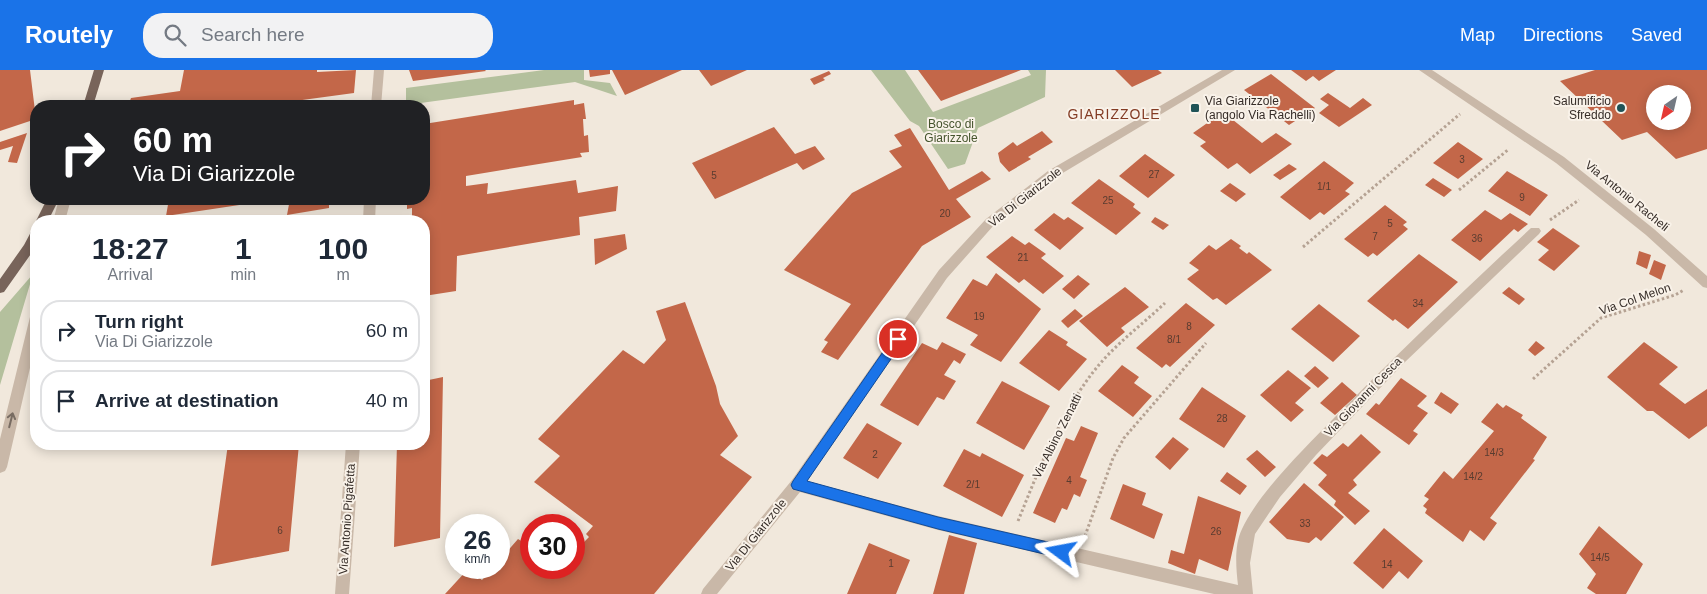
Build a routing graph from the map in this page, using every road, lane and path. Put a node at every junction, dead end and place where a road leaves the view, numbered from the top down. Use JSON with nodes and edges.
{"nodes":[{"id":1,"x":99,"y":70,"type":"edge"},
{"id":2,"x":379,"y":70,"type":"edge"},
{"id":3,"x":1230,"y":70,"type":"edge"},
{"id":4,"x":1424,"y":70,"type":"edge"},
{"id":5,"x":90,"y":100,"type":"edge"},
{"id":6,"x":376,"y":100,"type":"edge"},
{"id":7,"x":1474,"y":102,"type":"junction"},
{"id":8,"x":1525,"y":136,"type":"junction"},
{"id":9,"x":1596,"y":188,"type":"junction"},
{"id":10,"x":1458,"y":190,"type":"dead end"},
{"id":11,"x":1535,"y":231,"type":"joint"},
{"id":12,"x":30,"y":246,"type":"edge"},
{"id":13,"x":1303,"y":247,"type":"dead end"},
{"id":14,"x":1704,"y":281,"type":"edge"},
{"id":15,"x":0,"y":288,"type":"edge"},
{"id":16,"x":1165,"y":303,"type":"dead end"},
{"id":17,"x":30,"y":342,"type":"edge"},
{"id":18,"x":1206,"y":343,"type":"dead end"},
{"id":19,"x":1533,"y":379,"type":"dead end"},
{"id":20,"x":353,"y":450,"type":"edge"},
{"id":21,"x":0,"y":467,"type":"edge"},
{"id":22,"x":797,"y":485,"type":"junction"},
{"id":23,"x":1010,"y":540,"type":"junction"},
{"id":24,"x":1078,"y":555,"type":"junction"},
{"id":25,"x":342,"y":594,"type":"edge"},
{"id":26,"x":708,"y":594,"type":"edge"},
{"id":27,"x":1245,"y":594,"type":"edge"}],
"edges":[{"from":1,"to":5,"type":"main road"},
{"from":2,"to":6,"type":"street"},
{"from":3,"to":22,"type":"street","name":"Via Di Giarizzole"},
{"from":4,"to":7,"type":"street","name":"Via Antonio Racheli"},
{"from":7,"to":8,"type":"street","name":"Via Antonio Racheli"},
{"from":7,"to":13,"type":"path"},
{"from":8,"to":9,"type":"street","name":"Via Antonio Racheli"},
{"from":8,"to":10,"type":"path"},
{"from":9,"to":11,"type":"path"},
{"from":9,"to":14,"type":"street","name":"Via Antonio Racheli"},
{"from":11,"to":27,"type":"street","name":"Via Giovanni Cesca"},
{"from":12,"to":15,"type":"main road"},
{"from":14,"to":19,"type":"path","name":"Via Col Melon"},
{"from":16,"to":23,"type":"path","name":"Via Albino Zenatti"},
{"from":21,"to":17,"type":"street","one_way":true},
{"from":18,"to":24,"type":"path"},
{"from":20,"to":25,"type":"street","name":"Via Antonio Pigafetta"},
{"from":22,"to":23,"type":"street"},
{"from":22,"to":26,"type":"street","name":"Via Di Giarizzole"},
{"from":23,"to":24,"type":"street"},
{"from":24,"to":27,"type":"street"}]}
